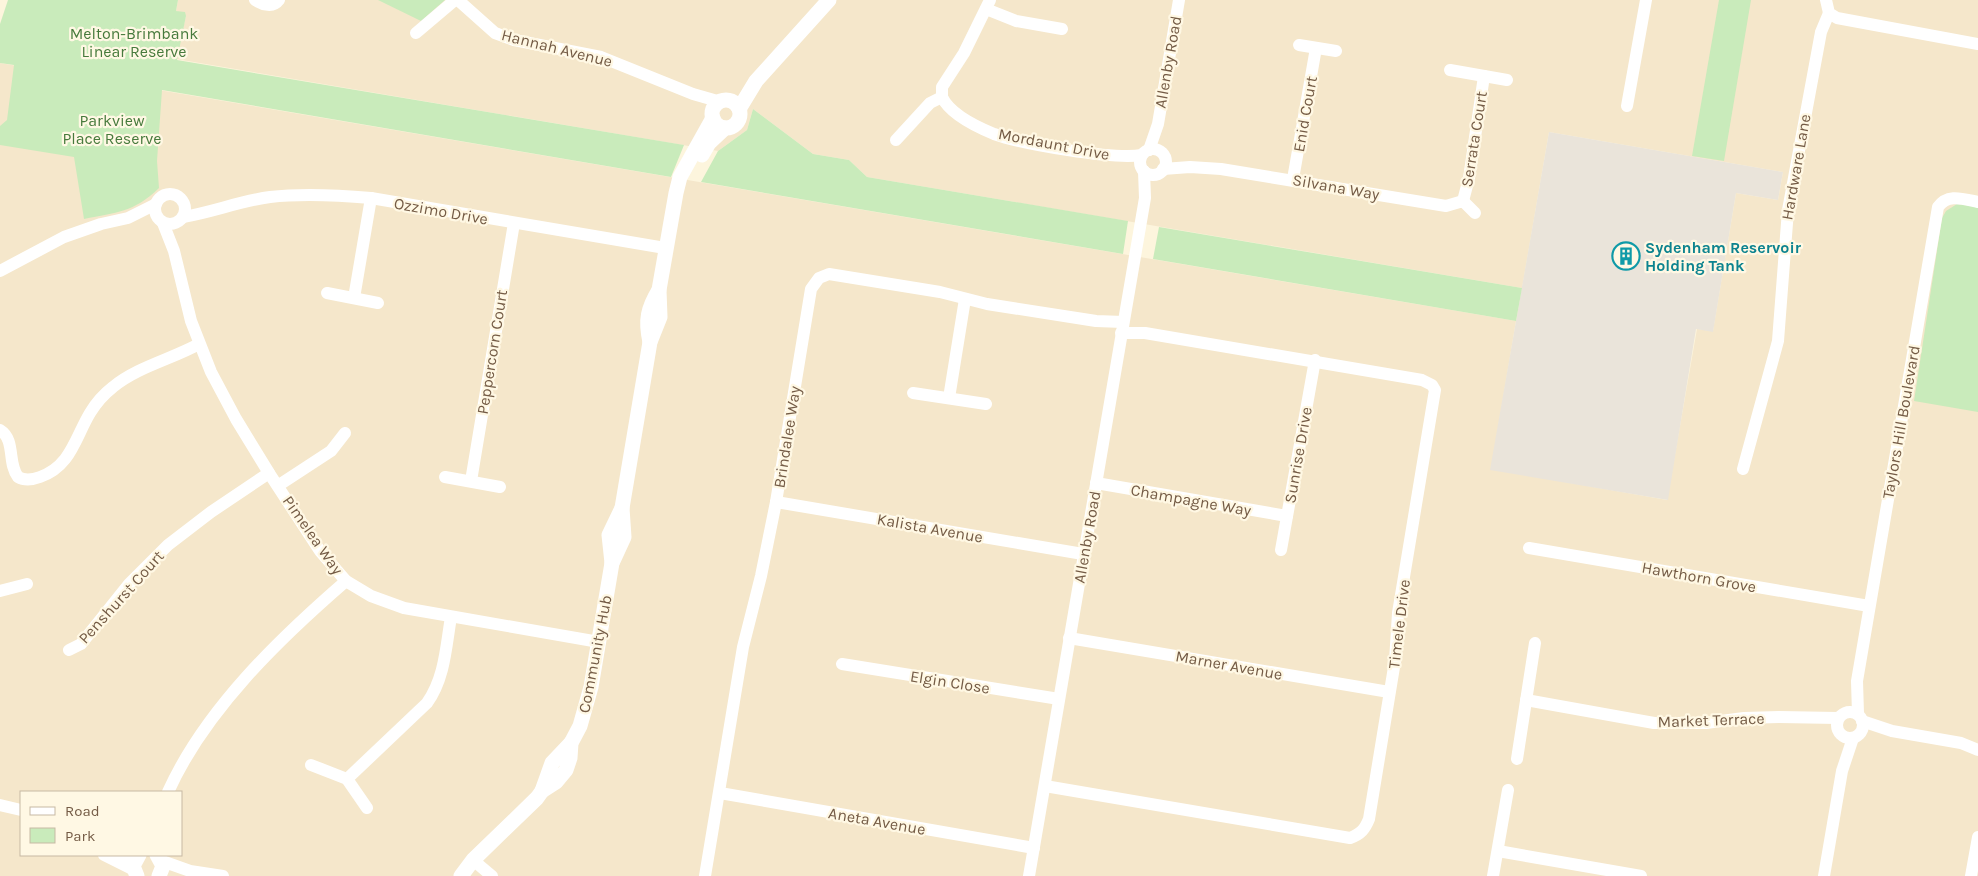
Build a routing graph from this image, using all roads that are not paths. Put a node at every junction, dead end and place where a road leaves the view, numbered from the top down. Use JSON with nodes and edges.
{"nodes":[{"id":1,"x":255,"y":0,"type":"edge"},
{"id":2,"x":280,"y":0,"type":"edge"},
{"id":3,"x":456,"y":0,"type":"edge"},
{"id":4,"x":829,"y":0,"type":"edge"},
{"id":5,"x":1179,"y":0,"type":"edge"},
{"id":6,"x":1646,"y":0,"type":"edge"},
{"id":7,"x":988,"y":4,"type":"edge"},
{"id":8,"x":1827,"y":6,"type":"edge"},
{"id":9,"x":1062,"y":29,"type":"dead end"},
{"id":10,"x":416,"y":33,"type":"dead end"},
{"id":11,"x":1978,"y":44,"type":"edge"},
{"id":12,"x":1299,"y":45,"type":"dead end"},
{"id":13,"x":1316,"y":48,"type":"junction"},
{"id":14,"x":1336,"y":51,"type":"dead end"},
{"id":15,"x":1450,"y":70,"type":"dead end"},
{"id":16,"x":1484,"y":76,"type":"junction"},
{"id":17,"x":1507,"y":80,"type":"dead end"},
{"id":18,"x":942,"y":97,"type":"junction"},
{"id":19,"x":1627,"y":106,"type":"dead end"},
{"id":20,"x":723,"y":111,"type":"junction"},
{"id":21,"x":896,"y":140,"type":"dead end"},
{"id":22,"x":1152,"y":162,"type":"junction"},
{"id":23,"x":1293,"y":179,"type":"junction"},
{"id":24,"x":371,"y":198,"type":"junction"},
{"id":25,"x":1463,"y":201,"type":"junction"},
{"id":26,"x":1978,"y":202,"type":"edge"},
{"id":27,"x":184,"y":203,"type":"junction"},
{"id":28,"x":156,"y":204,"type":"junction"},
{"id":29,"x":216,"y":208,"type":"junction"},
{"id":30,"x":1475,"y":213,"type":"dead end"},
{"id":31,"x":128,"y":218,"type":"junction"},
{"id":32,"x":180,"y":220,"type":"junction"},
{"id":33,"x":162,"y":222,"type":"junction"},
{"id":34,"x":514,"y":223,"type":"junction"},
{"id":35,"x":665,"y":248,"type":"junction"},
{"id":36,"x":174,"y":251,"type":"junction"},
{"id":37,"x":0,"y":271,"type":"edge"},
{"id":38,"x":327,"y":293,"type":"dead end"},
{"id":39,"x":354,"y":298,"type":"junction"},
{"id":40,"x":965,"y":299,"type":"junction"},
{"id":41,"x":378,"y":303,"type":"dead end"},
{"id":42,"x":1122,"y":327,"type":"junction"},
{"id":43,"x":200,"y":346,"type":"junction"},
{"id":44,"x":1315,"y":360,"type":"junction"},
{"id":45,"x":913,"y":393,"type":"dead end"},
{"id":46,"x":949,"y":398,"type":"junction"},
{"id":47,"x":986,"y":404,"type":"dead end"},
{"id":48,"x":0,"y":430,"type":"edge"},
{"id":49,"x":345,"y":433,"type":"dead end"},
{"id":50,"x":1743,"y":469,"type":"dead end"},
{"id":51,"x":269,"y":473,"type":"junction"},
{"id":52,"x":445,"y":477,"type":"dead end"},
{"id":53,"x":471,"y":481,"type":"junction"},
{"id":54,"x":1096,"y":483,"type":"junction"},
{"id":55,"x":279,"y":485,"type":"junction"},
{"id":56,"x":500,"y":486,"type":"dead end"},
{"id":57,"x":776,"y":502,"type":"junction"},
{"id":58,"x":1287,"y":516,"type":"junction"},
{"id":59,"x":1529,"y":548,"type":"dead end"},
{"id":60,"x":1281,"y":550,"type":"dead end"},
{"id":61,"x":1083,"y":554,"type":"junction"},
{"id":62,"x":346,"y":580,"type":"junction"},
{"id":63,"x":27,"y":584,"type":"dead end"},
{"id":64,"x":0,"y":591,"type":"edge"},
{"id":65,"x":1869,"y":606,"type":"junction"},
{"id":66,"x":451,"y":617,"type":"junction"},
{"id":67,"x":1070,"y":638,"type":"junction"},
{"id":68,"x":599,"y":642,"type":"junction"},
{"id":69,"x":1535,"y":643,"type":"dead end"},
{"id":70,"x":69,"y":650,"type":"dead end"},
{"id":71,"x":842,"y":664,"type":"dead end"},
{"id":72,"x":1389,"y":692,"type":"junction"},
{"id":73,"x":1059,"y":700,"type":"junction"},
{"id":74,"x":1526,"y":700,"type":"junction"},
{"id":75,"x":1849,"y":725,"type":"junction"},
{"id":76,"x":1978,"y":743,"type":"edge"},
{"id":77,"x":1961,"y":744,"type":"junction"},
{"id":78,"x":1978,"y":750,"type":"edge"},
{"id":79,"x":1516,"y":759,"type":"dead end"},
{"id":80,"x":311,"y":765,"type":"dead end"},
{"id":81,"x":347,"y":779,"type":"junction"},
{"id":82,"x":1045,"y":786,"type":"junction"},
{"id":83,"x":1508,"y":790,"type":"dead end"},
{"id":84,"x":169,"y":791,"type":"edge"},
{"id":85,"x":720,"y":793,"type":"junction"},
{"id":86,"x":0,"y":805,"type":"edge"},
{"id":87,"x":367,"y":808,"type":"dead end"},
{"id":88,"x":20,"y":810,"type":"edge"},
{"id":89,"x":0,"y":813,"type":"edge"},
{"id":90,"x":20,"y":817,"type":"edge"},
{"id":91,"x":1978,"y":837,"type":"edge"},
{"id":92,"x":1034,"y":848,"type":"junction"},
{"id":93,"x":1498,"y":851,"type":"junction"},
{"id":94,"x":106,"y":856,"type":"edge"},
{"id":95,"x":138,"y":856,"type":"edge"},
{"id":96,"x":473,"y":860,"type":"junction"},
{"id":97,"x":159,"y":867,"type":"edge"},
{"id":98,"x":135,"y":873,"type":"edge"},
{"id":99,"x":223,"y":876,"type":"edge"},
{"id":100,"x":461,"y":876,"type":"edge"},
{"id":101,"x":492,"y":876,"type":"edge"},
{"id":102,"x":706,"y":876,"type":"edge"},
{"id":103,"x":1029,"y":876,"type":"edge"},
{"id":104,"x":1494,"y":876,"type":"edge"},
{"id":105,"x":1641,"y":876,"type":"edge"},
{"id":106,"x":1824,"y":876,"type":"edge"},
{"id":107,"x":1971,"y":876,"type":"edge"}],
"edges":[{"from":1,"to":2,"type":"street"},
{"from":3,"to":10,"type":"street"},
{"from":3,"to":20,"type":"street","name":"Hannah Avenue"},
{"from":4,"to":20,"type":"street","name":"Community Hub"},
{"from":5,"to":22,"type":"street","name":"Allenby Road"},
{"from":6,"to":19,"type":"street"},
{"from":7,"to":9,"type":"street"},
{"from":7,"to":18,"type":"street"},
{"from":8,"to":11,"type":"street"},
{"from":8,"to":50,"type":"street","name":"Hardware Lane"},
{"from":12,"to":13,"type":"street"},
{"from":13,"to":14,"type":"street"},
{"from":13,"to":23,"type":"street","name":"Enid Court"},
{"from":15,"to":16,"type":"street","name":"Serrata Court"},
{"from":16,"to":17,"type":"street","name":"Serrata Court"},
{"from":16,"to":25,"type":"street","name":"Serrata Court"},
{"from":18,"to":21,"type":"street"},
{"from":18,"to":22,"type":"street","name":"Mordaunt Drive"},
{"from":20,"to":35,"type":"street","name":"Community Hub"},
{"from":22,"to":23,"type":"street","name":"Silvana Way"},
{"from":22,"to":42,"type":"street","name":"Allenby Road"},
{"from":23,"to":25,"type":"street","name":"Silvana Way"},
{"from":24,"to":29,"type":"street","name":"Ozzimo Drive"},
{"from":24,"to":34,"type":"street","name":"Ozzimo Drive"},
{"from":24,"to":39,"type":"street"},
{"from":25,"to":30,"type":"street"},
{"from":26,"to":65,"type":"street","name":"Taylors Hill Boulevard"},
{"from":27,"to":28,"type":"street"},
{"from":27,"to":29,"type":"street","name":"Ozzimo Drive"},
{"from":27,"to":32,"type":"street"},
{"from":28,"to":31,"type":"street"},
{"from":28,"to":33,"type":"street"},
{"from":29,"to":32,"type":"street","name":"Ozzimo Drive"},
{"from":31,"to":33,"type":"street"},
{"from":31,"to":37,"type":"street"},
{"from":32,"to":33,"type":"street"},
{"from":32,"to":36,"type":"street","name":"Pimelea Way"},
{"from":33,"to":36,"type":"street","name":"Pimelea Way"},
{"from":34,"to":35,"type":"street","name":"Ozzimo Drive"},
{"from":34,"to":53,"type":"street","name":"Peppercorn Court"},
{"from":35,"to":68,"type":"street","name":"Community Hub"},
{"from":36,"to":43,"type":"street","name":"Pimelea Way"},
{"from":38,"to":39,"type":"street"},
{"from":39,"to":41,"type":"street"},
{"from":40,"to":42,"type":"street","name":"Brindalee Way"},
{"from":40,"to":46,"type":"street"},
{"from":40,"to":57,"type":"street","name":"Brindalee Way"},
{"from":42,"to":44,"type":"street","name":"Timele Drive"},
{"from":42,"to":54,"type":"street","name":"Allenby Road"},
{"from":43,"to":48,"type":"street"},
{"from":43,"to":51,"type":"street","name":"Pimelea Way"},
{"from":44,"to":58,"type":"street","name":"Sunrise Drive"},
{"from":44,"to":72,"type":"street","name":"Timele Drive"},
{"from":45,"to":46,"type":"street"},
{"from":46,"to":47,"type":"street"},
{"from":49,"to":55,"type":"street"},
{"from":51,"to":55,"type":"street","name":"Pimelea Way"},
{"from":51,"to":70,"type":"street","name":"Penshurst Court"},
{"from":52,"to":53,"type":"street"},
{"from":53,"to":56,"type":"street"},
{"from":54,"to":58,"type":"street","name":"Champagne Way"},
{"from":54,"to":61,"type":"street","name":"Allenby Road"},
{"from":55,"to":62,"type":"street","name":"Pimelea Way"},
{"from":57,"to":61,"type":"street","name":"Kalista Avenue"},
{"from":57,"to":85,"type":"street","name":"Brindalee Way"},
{"from":58,"to":60,"type":"street","name":"Sunrise Drive"},
{"from":59,"to":65,"type":"street","name":"Hawthorn Grove"},
{"from":61,"to":67,"type":"street","name":"Allenby Road"},
{"from":62,"to":66,"type":"street","name":"Pimelea Way"},
{"from":62,"to":84,"type":"street"},
{"from":63,"to":64,"type":"street"},
{"from":65,"to":75,"type":"street","name":"Taylors Hill Boulevard"},
{"from":66,"to":68,"type":"street","name":"Pimelea Way"},
{"from":66,"to":81,"type":"street"},
{"from":67,"to":72,"type":"street","name":"Marner Avenue"},
{"from":67,"to":73,"type":"street","name":"Allenby Road"},
{"from":68,"to":96,"type":"street","name":"Community Hub"},
{"from":69,"to":74,"type":"street"},
{"from":71,"to":73,"type":"street","name":"Elgin Close"},
{"from":72,"to":82,"type":"street","name":"Timele Drive"},
{"from":73,"to":82,"type":"street","name":"Allenby Road"},
{"from":74,"to":75,"type":"street","name":"Market Terrace"},
{"from":74,"to":79,"type":"street"},
{"from":75,"to":77,"type":"street","name":"Market Terrace"},
{"from":75,"to":106,"type":"street","name":"Taylors Hill Boulevard"},
{"from":76,"to":77,"type":"street"},
{"from":77,"to":78,"type":"street"},
{"from":80,"to":81,"type":"street"},
{"from":81,"to":87,"type":"street"},
{"from":82,"to":92,"type":"street","name":"Allenby Road"},
{"from":83,"to":93,"type":"street"},
{"from":85,"to":92,"type":"street","name":"Aneta Avenue"},
{"from":85,"to":102,"type":"street","name":"Brindalee Way"},
{"from":86,"to":88,"type":"street"},
{"from":89,"to":90,"type":"street"},
{"from":91,"to":107,"type":"street"},
{"from":92,"to":103,"type":"street","name":"Allenby Road"},
{"from":93,"to":104,"type":"street"},
{"from":93,"to":105,"type":"street"},
{"from":94,"to":98,"type":"street"},
{"from":95,"to":98,"type":"street"},
{"from":96,"to":100,"type":"street","name":"Community Hub"},
{"from":96,"to":101,"type":"street"},
{"from":97,"to":99,"type":"street"}]}
